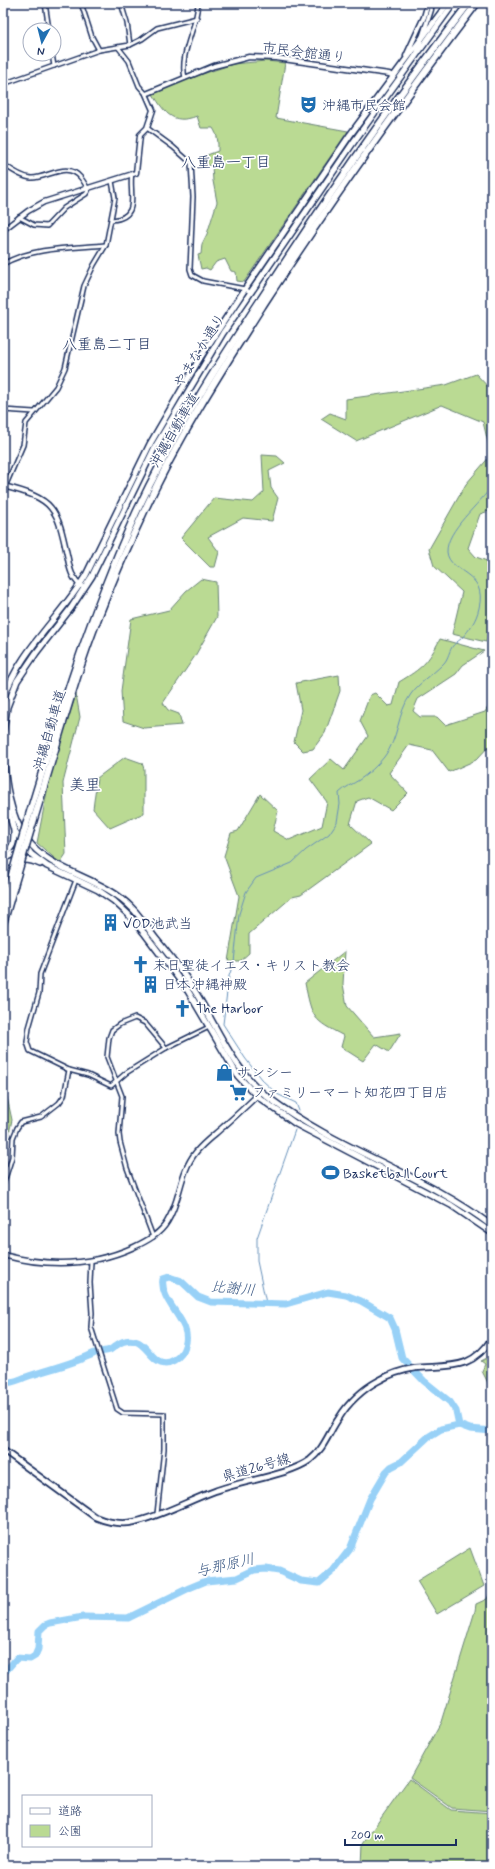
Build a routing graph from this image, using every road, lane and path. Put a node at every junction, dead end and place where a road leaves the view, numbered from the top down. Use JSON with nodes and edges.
{"nodes":[{"id":1,"x":45,"y":3,"type":"edge"},
{"id":2,"x":81,"y":3,"type":"edge"},
{"id":3,"x":121,"y":3,"type":"edge"},
{"id":4,"x":198,"y":3,"type":"edge"},
{"id":5,"x":428,"y":3,"type":"edge"},
{"id":6,"x":431,"y":3,"type":"edge"},
{"id":7,"x":448,"y":3,"type":"edge"},
{"id":8,"x":454,"y":3,"type":"edge"},
{"id":9,"x":470,"y":3,"type":"edge"},
{"id":10,"x":477,"y":3,"type":"edge"},
{"id":11,"x":431,"y":10,"type":"junction"},
{"id":12,"x":440,"y":14,"type":"junction"},
{"id":13,"x":197,"y":18,"type":"junction"},
{"id":14,"x":48,"y":22,"type":"edge"},
{"id":15,"x":435,"y":30,"type":"junction"},
{"id":16,"x":417,"y":44,"type":"junction"},
{"id":17,"x":130,"y":45,"type":"junction"},
{"id":18,"x":118,"y":47,"type":"junction"},
{"id":19,"x":99,"y":50,"type":"junction"},
{"id":20,"x":417,"y":54,"type":"junction"},
{"id":21,"x":53,"y":62,"type":"edge"},
{"id":22,"x":54,"y":66,"type":"junction"},
{"id":23,"x":393,"y":76,"type":"junction"},
{"id":24,"x":185,"y":78,"type":"junction"},
{"id":25,"x":3,"y":84,"type":"edge"},
{"id":26,"x":146,"y":94,"type":"junction"},
{"id":27,"x":147,"y":128,"type":"junction"},
{"id":28,"x":3,"y":164,"type":"edge"},
{"id":29,"x":132,"y":174,"type":"junction"},
{"id":30,"x":112,"y":181,"type":"junction"},
{"id":31,"x":87,"y":188,"type":"junction"},
{"id":32,"x":19,"y":217,"type":"junction"},
{"id":33,"x":112,"y":220,"type":"junction"},
{"id":34,"x":3,"y":230,"type":"edge"},
{"id":35,"x":106,"y":245,"type":"junction"},
{"id":36,"x":3,"y":264,"type":"edge"},
{"id":37,"x":245,"y":289,"type":"junction"},
{"id":38,"x":250,"y":292,"type":"junction"},
{"id":39,"x":3,"y":410,"type":"edge"},
{"id":40,"x":34,"y":412,"type":"junction"},
{"id":41,"x":150,"y":444,"type":"junction"},
{"id":42,"x":155,"y":447,"type":"junction"},
{"id":43,"x":4,"y":487,"type":"edge"},
{"id":44,"x":82,"y":587,"type":"junction"},
{"id":45,"x":9,"y":683,"type":"junction"},
{"id":46,"x":3,"y":688,"type":"edge"},
{"id":47,"x":3,"y":700,"type":"edge"},
{"id":48,"x":3,"y":732,"type":"edge"},
{"id":49,"x":3,"y":753,"type":"edge"},
{"id":50,"x":3,"y":795,"type":"edge"},
{"id":51,"x":28,"y":827,"type":"junction"},
{"id":52,"x":14,"y":830,"type":"junction"},
{"id":53,"x":31,"y":844,"type":"junction"},
{"id":54,"x":26,"y":848,"type":"junction"},
{"id":55,"x":3,"y":855,"type":"edge"},
{"id":56,"x":3,"y":860,"type":"edge"},
{"id":57,"x":3,"y":864,"type":"edge"},
{"id":58,"x":47,"y":866,"type":"junction"},
{"id":59,"x":77,"y":877,"type":"junction"},
{"id":60,"x":12,"y":886,"type":"junction"},
{"id":61,"x":3,"y":904,"type":"edge"},
{"id":62,"x":3,"y":924,"type":"edge"},
{"id":63,"x":215,"y":1025,"type":"junction"},
{"id":64,"x":209,"y":1028,"type":"junction"},
{"id":65,"x":166,"y":1048,"type":"junction"},
{"id":66,"x":69,"y":1070,"type":"junction"},
{"id":67,"x":117,"y":1080,"type":"junction"},
{"id":68,"x":259,"y":1094,"type":"junction"},
{"id":69,"x":3,"y":1185,"type":"edge"},
{"id":70,"x":492,"y":1226,"type":"edge"},
{"id":71,"x":492,"y":1233,"type":"edge"},
{"id":72,"x":153,"y":1237,"type":"junction"},
{"id":73,"x":3,"y":1255,"type":"edge"},
{"id":74,"x":91,"y":1261,"type":"junction"},
{"id":75,"x":492,"y":1338,"type":"edge"},
{"id":76,"x":3,"y":1450,"type":"edge"},
{"id":77,"x":157,"y":1514,"type":"junction"}],
"edges":[{"from":1,"to":14,"type":"street"},
{"from":2,"to":19,"type":"street"},
{"from":3,"to":17,"type":"street"},
{"from":4,"to":13,"type":"street"},
{"from":5,"to":16,"type":"street"},
{"from":6,"to":11,"type":"street"},
{"from":7,"to":12,"type":"main road","name":"やまなか通り"},
{"from":8,"to":15,"type":"main road","name":"やまなか通り"},
{"from":9,"to":51,"type":"highway","name":"沖縄自動車道"},
{"from":10,"to":51,"type":"highway","name":"沖縄自動車道"},
{"from":11,"to":12,"type":"street"},
{"from":11,"to":16,"type":"street"},
{"from":12,"to":16,"type":"main road","name":"やまなか通り"},
{"from":13,"to":17,"type":"street"},
{"from":13,"to":24,"type":"street"},
{"from":15,"to":16,"type":"street"},
{"from":15,"to":20,"type":"main road","name":"やまなか通り"},
{"from":16,"to":20,"type":"street"},
{"from":16,"to":23,"type":"main road","name":"やまなか通り"},
{"from":17,"to":18,"type":"street"},
{"from":18,"to":19,"type":"street"},
{"from":18,"to":26,"type":"street"},
{"from":19,"to":22,"type":"street"},
{"from":20,"to":38,"type":"main road","name":"やまなか通り"},
{"from":21,"to":22,"type":"street"},
{"from":22,"to":25,"type":"street"},
{"from":23,"to":24,"type":"street","name":"市民会館通り"},
{"from":23,"to":37,"type":"main road","name":"やまなか通り"},
{"from":24,"to":26,"type":"street","name":"市民会館通り"},
{"from":26,"to":27,"type":"street"},
{"from":27,"to":29,"type":"street"},
{"from":27,"to":37,"type":"street"},
{"from":28,"to":31,"type":"street"},
{"from":29,"to":30,"type":"street"},
{"from":29,"to":33,"type":"street"},
{"from":30,"to":31,"type":"street"},
{"from":30,"to":33,"type":"street"},
{"from":31,"to":32,"type":"street"},
{"from":31,"to":32,"type":"street"},
{"from":32,"to":34,"type":"street"},
{"from":33,"to":35,"type":"street"},
{"from":35,"to":36,"type":"street"},
{"from":35,"to":40,"type":"street"},
{"from":37,"to":38,"type":"street"},
{"from":37,"to":41,"type":"main road","name":"やまなか通り"},
{"from":38,"to":42,"type":"main road","name":"やまなか通り"},
{"from":39,"to":40,"type":"street"},
{"from":40,"to":43,"type":"street"},
{"from":41,"to":42,"type":"main road"},
{"from":41,"to":44,"type":"main road","name":"やまなか通り"},
{"from":42,"to":44,"type":"main road","name":"やまなか通り"},
{"from":43,"to":44,"type":"street"},
{"from":44,"to":45,"type":"main road","name":"やまなか通り"},
{"from":44,"to":48,"type":"main road","name":"やまなか通り"},
{"from":45,"to":46,"type":"main road"},
{"from":45,"to":47,"type":"main road","name":"やまなか通り"},
{"from":49,"to":53,"type":"main road"},
{"from":50,"to":52,"type":"main road"},
{"from":51,"to":60,"type":"highway","name":"沖縄自動車道","bridge":true},
{"from":52,"to":54,"type":"main road"},
{"from":52,"to":55,"type":"main road"},
{"from":53,"to":54,"type":"main road"},
{"from":53,"to":59,"type":"main road"},
{"from":54,"to":56,"type":"main road"},
{"from":54,"to":57,"type":"main road"},
{"from":54,"to":58,"type":"main road"},
{"from":57,"to":58,"type":"main road"},
{"from":58,"to":59,"type":"main road"},
{"from":59,"to":63,"type":"main road"},
{"from":59,"to":64,"type":"main road"},
{"from":59,"to":66,"type":"street"},
{"from":60,"to":61,"type":"highway","name":"沖縄自動車道"},
{"from":60,"to":62,"type":"highway","name":"沖縄自動車道"},
{"from":63,"to":64,"type":"street"},
{"from":63,"to":68,"type":"main road"},
{"from":64,"to":65,"type":"street"},
{"from":64,"to":68,"type":"main road"},
{"from":65,"to":67,"type":"street"},
{"from":65,"to":67,"type":"street"},
{"from":66,"to":67,"type":"street"},
{"from":66,"to":69,"type":"street"},
{"from":67,"to":72,"type":"street"},
{"from":68,"to":70,"type":"main road"},
{"from":68,"to":71,"type":"main road"},
{"from":68,"to":72,"type":"street"},
{"from":72,"to":74,"type":"street"},
{"from":73,"to":74,"type":"street"},
{"from":74,"to":77,"type":"street"},
{"from":75,"to":77,"type":"main road","name":"県道26号線"},
{"from":76,"to":77,"type":"main road","name":"県道26号線"}]}
